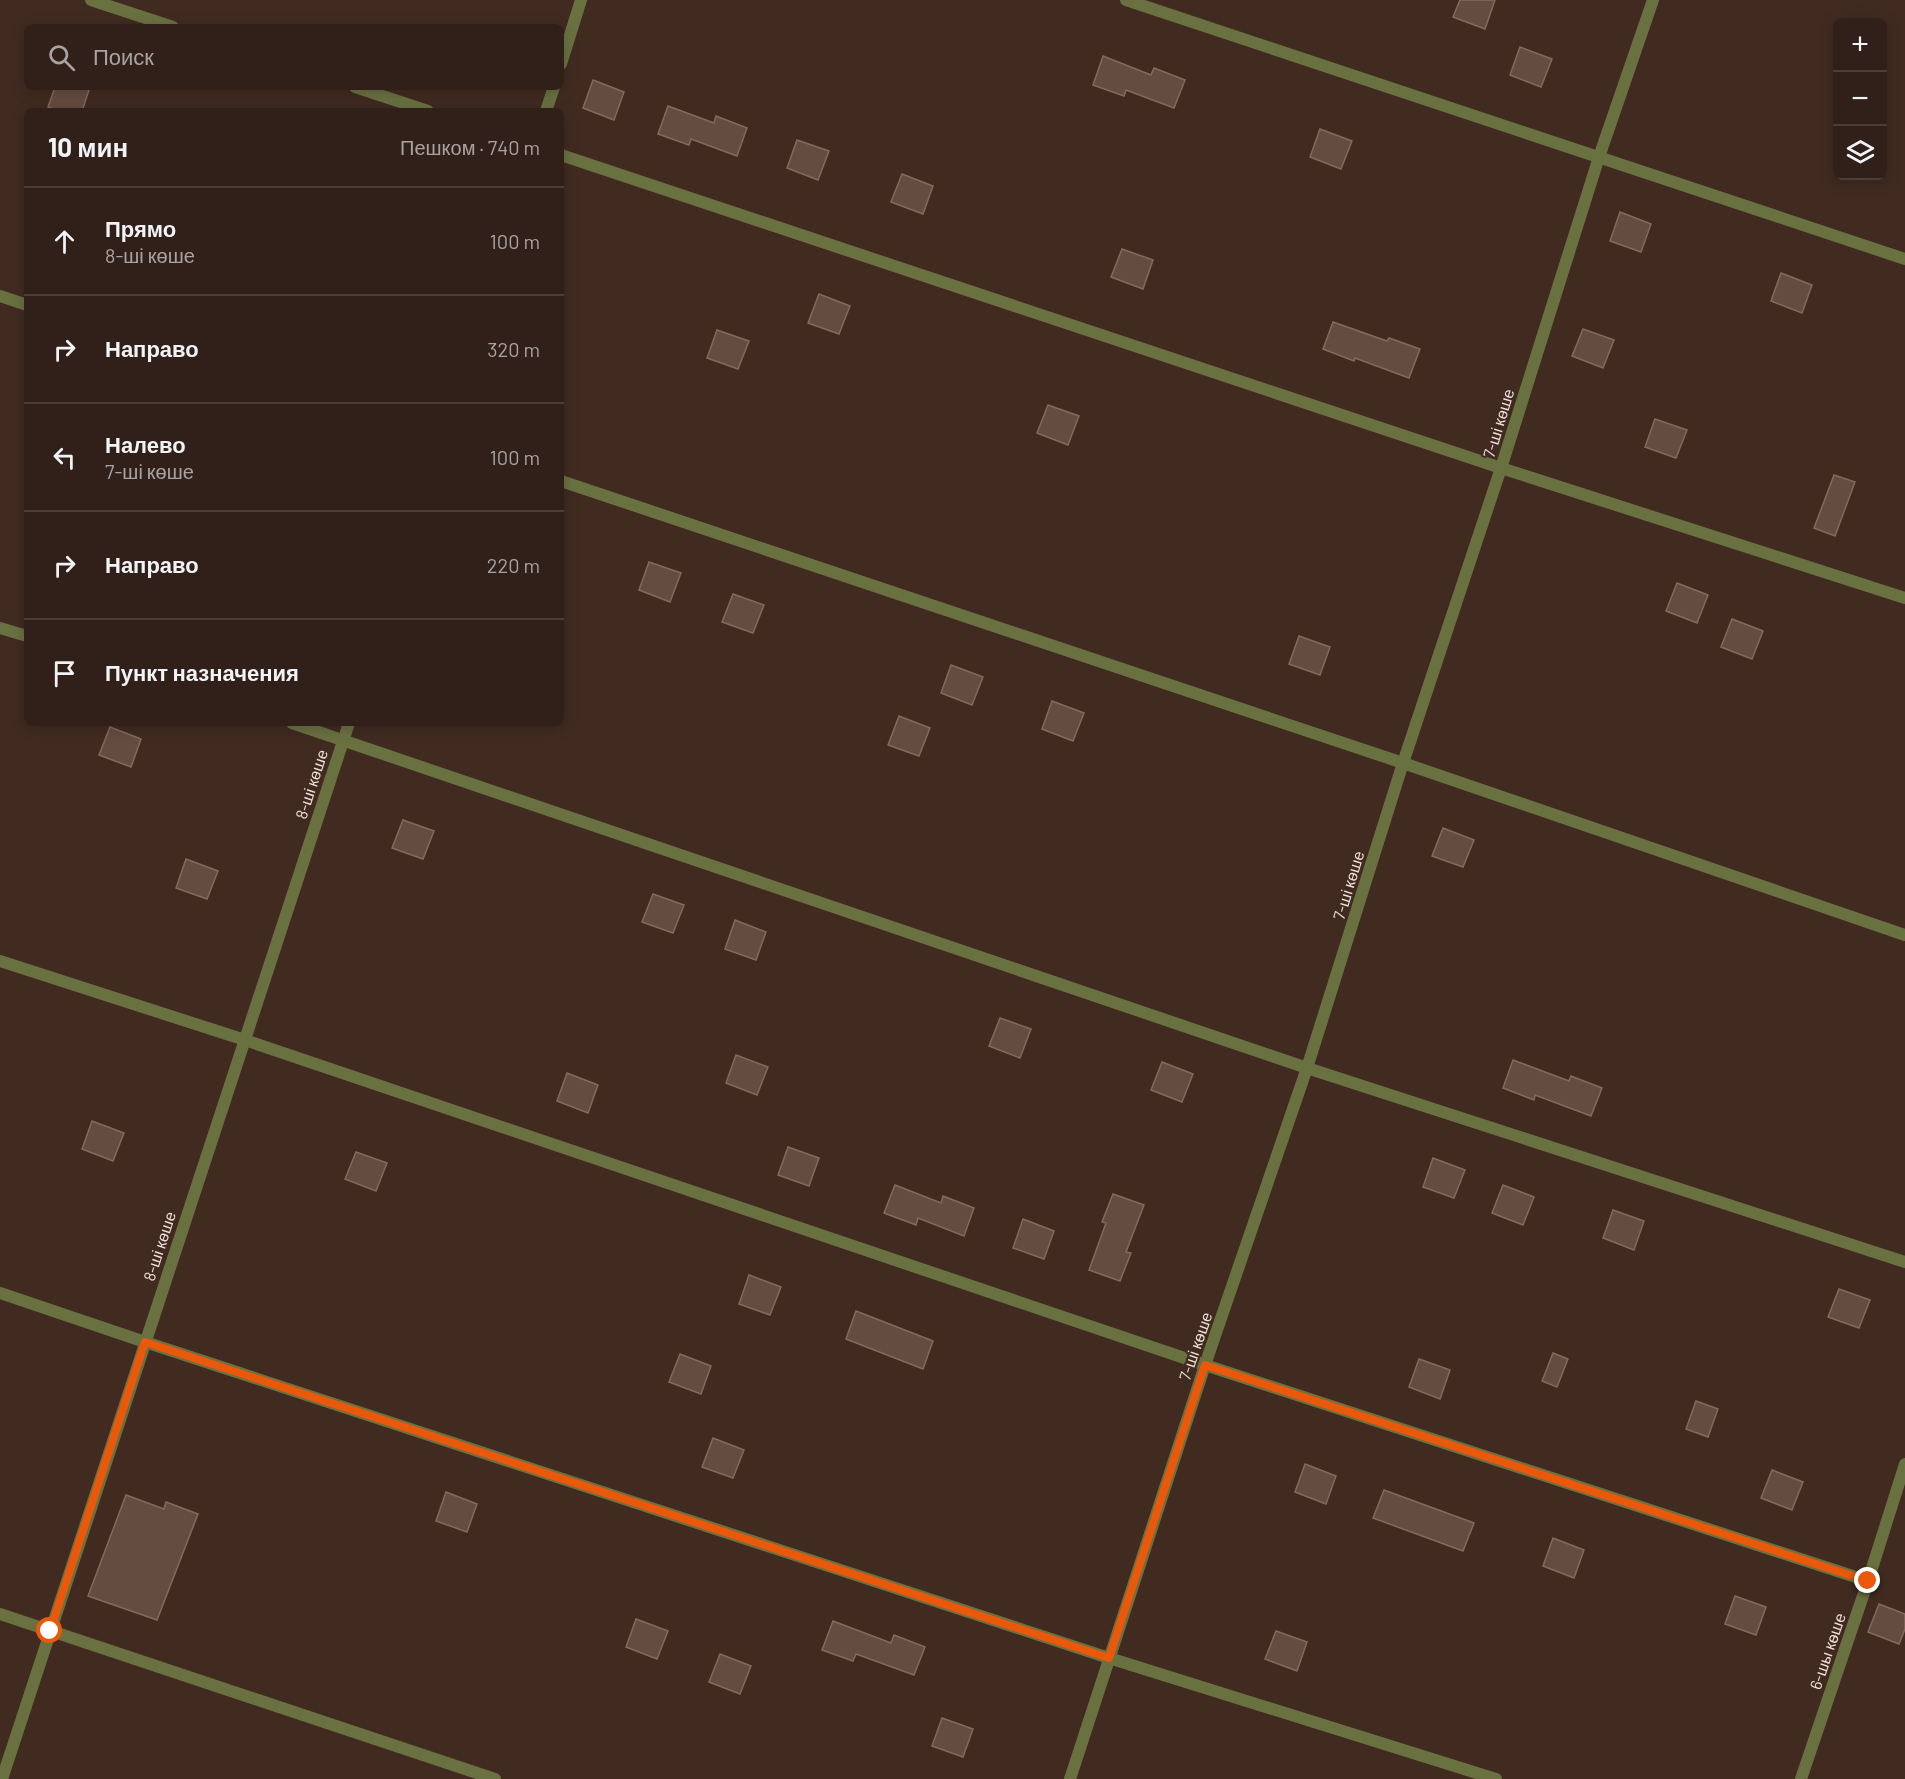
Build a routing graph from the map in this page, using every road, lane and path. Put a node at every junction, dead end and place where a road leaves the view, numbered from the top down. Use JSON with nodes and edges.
{"nodes":[{"id":1,"x":91,"y":0,"type":"edge"},
{"id":2,"x":581,"y":0,"type":"edge"},
{"id":3,"x":1126,"y":0,"type":"edge"},
{"id":4,"x":1653,"y":0,"type":"edge"},
{"id":5,"x":164,"y":24,"type":"edge"},
{"id":6,"x":564,"y":54,"type":"edge"},
{"id":7,"x":364,"y":90,"type":"edge"},
{"id":8,"x":553,"y":90,"type":"edge"},
{"id":9,"x":419,"y":108,"type":"edge"},
{"id":10,"x":547,"y":108,"type":"edge"},
{"id":11,"x":564,"y":156,"type":"edge"},
{"id":12,"x":1599,"y":157,"type":"junction"},
{"id":13,"x":1905,"y":259,"type":"edge"},
{"id":14,"x":0,"y":296,"type":"edge"},
{"id":15,"x":24,"y":304,"type":"edge"},
{"id":16,"x":1501,"y":468,"type":"junction"},
{"id":17,"x":564,"y":482,"type":"edge"},
{"id":18,"x":1905,"y":598,"type":"edge"},
{"id":19,"x":0,"y":628,"type":"edge"},
{"id":20,"x":24,"y":635,"type":"edge"},
{"id":21,"x":301,"y":726,"type":"edge"},
{"id":22,"x":348,"y":726,"type":"edge"},
{"id":23,"x":343,"y":740,"type":"junction"},
{"id":24,"x":1403,"y":763,"type":"junction"},
{"id":25,"x":1905,"y":935,"type":"edge"},
{"id":26,"x":0,"y":961,"type":"edge"},
{"id":27,"x":245,"y":1040,"type":"junction"},
{"id":28,"x":1308,"y":1068,"type":"junction"},
{"id":29,"x":1905,"y":1262,"type":"edge"},
{"id":30,"x":0,"y":1293,"type":"edge"},
{"id":31,"x":145,"y":1342,"type":"junction"},
{"id":32,"x":1205,"y":1365,"type":"junction"},
{"id":33,"x":1905,"y":1464,"type":"edge"},
{"id":34,"x":1868,"y":1581,"type":"junction"},
{"id":35,"x":0,"y":1614,"type":"edge"},
{"id":36,"x":50,"y":1631,"type":"junction"},
{"id":37,"x":1109,"y":1658,"type":"junction"},
{"id":38,"x":2,"y":1779,"type":"edge"},
{"id":39,"x":495,"y":1779,"type":"edge"},
{"id":40,"x":1070,"y":1779,"type":"edge"},
{"id":41,"x":1496,"y":1779,"type":"edge"},
{"id":42,"x":1801,"y":1779,"type":"edge"}],
"edges":[{"from":1,"to":5,"type":"lane"},
{"from":2,"to":6,"type":"lane"},
{"from":3,"to":12,"type":"lane"},
{"from":4,"to":12,"type":"lane","name":"7-ші көше"},
{"from":7,"to":9,"type":"lane"},
{"from":8,"to":10,"type":"lane"},
{"from":11,"to":16,"type":"lane"},
{"from":12,"to":13,"type":"lane"},
{"from":12,"to":16,"type":"lane","name":"7-ші көше"},
{"from":14,"to":15,"type":"lane"},
{"from":16,"to":18,"type":"lane"},
{"from":16,"to":24,"type":"lane","name":"7-ші көше"},
{"from":17,"to":24,"type":"lane"},
{"from":19,"to":20,"type":"lane"},
{"from":21,"to":23,"type":"lane"},
{"from":22,"to":23,"type":"lane","name":"8-ші көше"},
{"from":23,"to":27,"type":"lane","name":"8-ші көше"},
{"from":23,"to":28,"type":"lane"},
{"from":24,"to":25,"type":"lane"},
{"from":24,"to":28,"type":"lane","name":"7-ші көше"},
{"from":26,"to":27,"type":"lane"},
{"from":27,"to":31,"type":"lane","name":"8-ші көше"},
{"from":27,"to":32,"type":"lane"},
{"from":28,"to":29,"type":"lane"},
{"from":28,"to":32,"type":"lane","name":"7-ші көше"},
{"from":30,"to":31,"type":"lane"},
{"from":31,"to":36,"type":"lane","name":"8-ші көше"},
{"from":31,"to":37,"type":"lane"},
{"from":32,"to":34,"type":"lane"},
{"from":32,"to":37,"type":"lane","name":"7-ші көше"},
{"from":33,"to":34,"type":"lane","name":"6-шы көше"},
{"from":34,"to":42,"type":"lane","name":"6-шы көше"},
{"from":35,"to":36,"type":"lane"},
{"from":36,"to":38,"type":"lane","name":"8-ші көше"},
{"from":36,"to":39,"type":"lane"},
{"from":37,"to":40,"type":"lane","name":"7-ші көше"},
{"from":37,"to":41,"type":"lane"}]}
